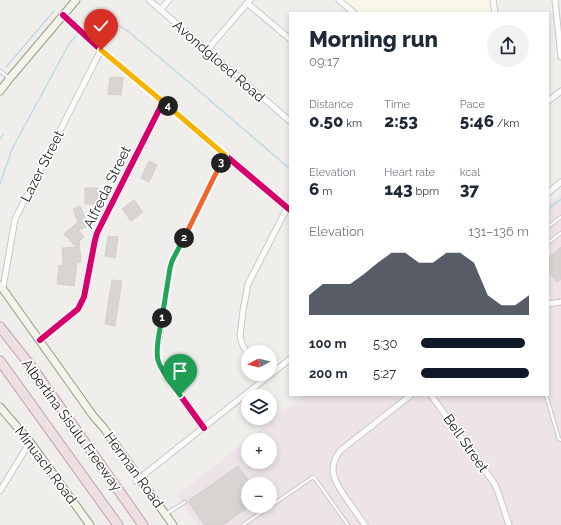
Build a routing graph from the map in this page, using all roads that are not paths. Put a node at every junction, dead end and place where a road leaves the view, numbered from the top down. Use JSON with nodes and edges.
{"nodes":[{"id":1,"x":76,"y":0,"type":"edge"},
{"id":2,"x":149,"y":0,"type":"edge"},
{"id":3,"x":169,"y":0,"type":"edge"},
{"id":4,"x":339,"y":0,"type":"edge"},
{"id":5,"x":493,"y":0,"type":"edge"},
{"id":6,"x":555,"y":0,"type":"edge"},
{"id":7,"x":249,"y":2,"type":"edge"},
{"id":8,"x":160,"y":10,"type":"junction"},
{"id":9,"x":353,"y":12,"type":"edge"},
{"id":10,"x":495,"y":12,"type":"edge"},
{"id":11,"x":63,"y":15,"type":"junction"},
{"id":12,"x":289,"y":37,"type":"edge"},
{"id":13,"x":101,"y":50,"type":"junction"},
{"id":14,"x":208,"y":50,"type":"junction"},
{"id":15,"x":561,"y":57,"type":"edge"},
{"id":16,"x":0,"y":71,"type":"edge"},
{"id":17,"x":10,"y":78,"type":"junction"},
{"id":18,"x":0,"y":91,"type":"edge"},
{"id":19,"x":561,"y":91,"type":"edge"},
{"id":20,"x":549,"y":100,"type":"edge"},
{"id":21,"x":163,"y":102,"type":"junction"},
{"id":22,"x":289,"y":120,"type":"edge"},
{"id":23,"x":225,"y":155,"type":"junction"},
{"id":24,"x":561,"y":182,"type":"edge"},
{"id":25,"x":549,"y":192,"type":"edge"},
{"id":26,"x":289,"y":209,"type":"edge"},
{"id":27,"x":561,"y":217,"type":"edge"},
{"id":28,"x":549,"y":226,"type":"edge"},
{"id":29,"x":561,"y":233,"type":"edge"},
{"id":30,"x":549,"y":242,"type":"edge"},
{"id":31,"x":1,"y":286,"type":"edge"},
{"id":32,"x":561,"y":302,"type":"edge"},
{"id":33,"x":549,"y":304,"type":"edge"},
{"id":34,"x":0,"y":327,"type":"edge"},
{"id":35,"x":40,"y":340,"type":"junction"},
{"id":36,"x":243,"y":345,"type":"edge"},
{"id":37,"x":289,"y":360,"type":"edge"},
{"id":38,"x":0,"y":361,"type":"edge"},
{"id":39,"x":277,"y":368,"type":"edge"},
{"id":40,"x":258,"y":381,"type":"edge"},
{"id":41,"x":410,"y":396,"type":"edge"},
{"id":42,"x":432,"y":396,"type":"edge"},
{"id":43,"x":546,"y":396,"type":"edge"},
{"id":44,"x":0,"y":407,"type":"edge"},
{"id":45,"x":204,"y":428,"type":"junction"},
{"id":46,"x":561,"y":440,"type":"edge"},
{"id":47,"x":30,"y":442,"type":"junction"},
{"id":48,"x":138,"y":480,"type":"junction"},
{"id":49,"x":0,"y":491,"type":"edge"},
{"id":50,"x":185,"y":502,"type":"dead end"},
{"id":51,"x":166,"y":515,"type":"junction"},
{"id":52,"x":90,"y":525,"type":"edge"},
{"id":53,"x":118,"y":525,"type":"edge"},
{"id":54,"x":143,"y":525,"type":"edge"},
{"id":55,"x":169,"y":525,"type":"edge"},
{"id":56,"x":173,"y":525,"type":"edge"},
{"id":57,"x":243,"y":525,"type":"edge"},
{"id":58,"x":348,"y":525,"type":"edge"},
{"id":59,"x":365,"y":525,"type":"edge"},
{"id":60,"x":508,"y":525,"type":"edge"}],
"edges":[{"from":1,"to":11,"type":"main road"},
{"from":2,"to":8,"type":"street","name":"Avondgloed Road"},
{"from":3,"to":8,"type":"street"},
{"from":4,"to":9,"type":"street"},
{"from":5,"to":10,"type":"street"},
{"from":6,"to":15,"type":"street"},
{"from":7,"to":12,"type":"street"},
{"from":7,"to":14,"type":"street"},
{"from":8,"to":14,"type":"street","name":"Avondgloed Road"},
{"from":11,"to":13,"type":"street"},
{"from":11,"to":17,"type":"main road"},
{"from":13,"to":21,"type":"street"},
{"from":13,"to":31,"type":"street","name":"Lazer Street"},
{"from":14,"to":22,"type":"street","name":"Avondgloed Road"},
{"from":16,"to":17,"type":"lane"},
{"from":17,"to":18,"type":"main road"},
{"from":19,"to":20,"type":"street"},
{"from":21,"to":23,"type":"street"},
{"from":21,"to":35,"type":"street","name":"Alfreda Street"},
{"from":23,"to":26,"type":"street"},
{"from":23,"to":45,"type":"street"},
{"from":24,"to":25,"type":"street"},
{"from":26,"to":36,"type":"street"},
{"from":27,"to":28,"type":"lane"},
{"from":29,"to":30,"type":"lane"},
{"from":31,"to":35,"type":"main road","name":"Herman Road"},
{"from":32,"to":33,"type":"street"},
{"from":34,"to":54,"type":"highway","name":"Albertina Sisulu Freeway"},
{"from":35,"to":48,"type":"main road","name":"Herman Road"},
{"from":37,"to":39,"type":"street"},
{"from":38,"to":53,"type":"highway","name":"Albertina Sisulu Freeway"},
{"from":40,"to":45,"type":"street"},
{"from":41,"to":59,"type":"street"},
{"from":42,"to":60,"type":"street","name":"Bell Street"},
{"from":43,"to":46,"type":"lane"},
{"from":44,"to":47,"type":"main road","name":"Minuach Road"},
{"from":45,"to":48,"type":"street"},
{"from":47,"to":49,"type":"street"},
{"from":47,"to":52,"type":"main road","name":"Minuach Road"},
{"from":48,"to":51,"type":"main road","name":"Herman Road"},
{"from":48,"to":55,"type":"main road","name":"Herman Road"},
{"from":50,"to":51,"type":"lane"},
{"from":51,"to":56,"type":"main road","name":"Herman Road"},
{"from":57,"to":58,"type":"lane"}]}
